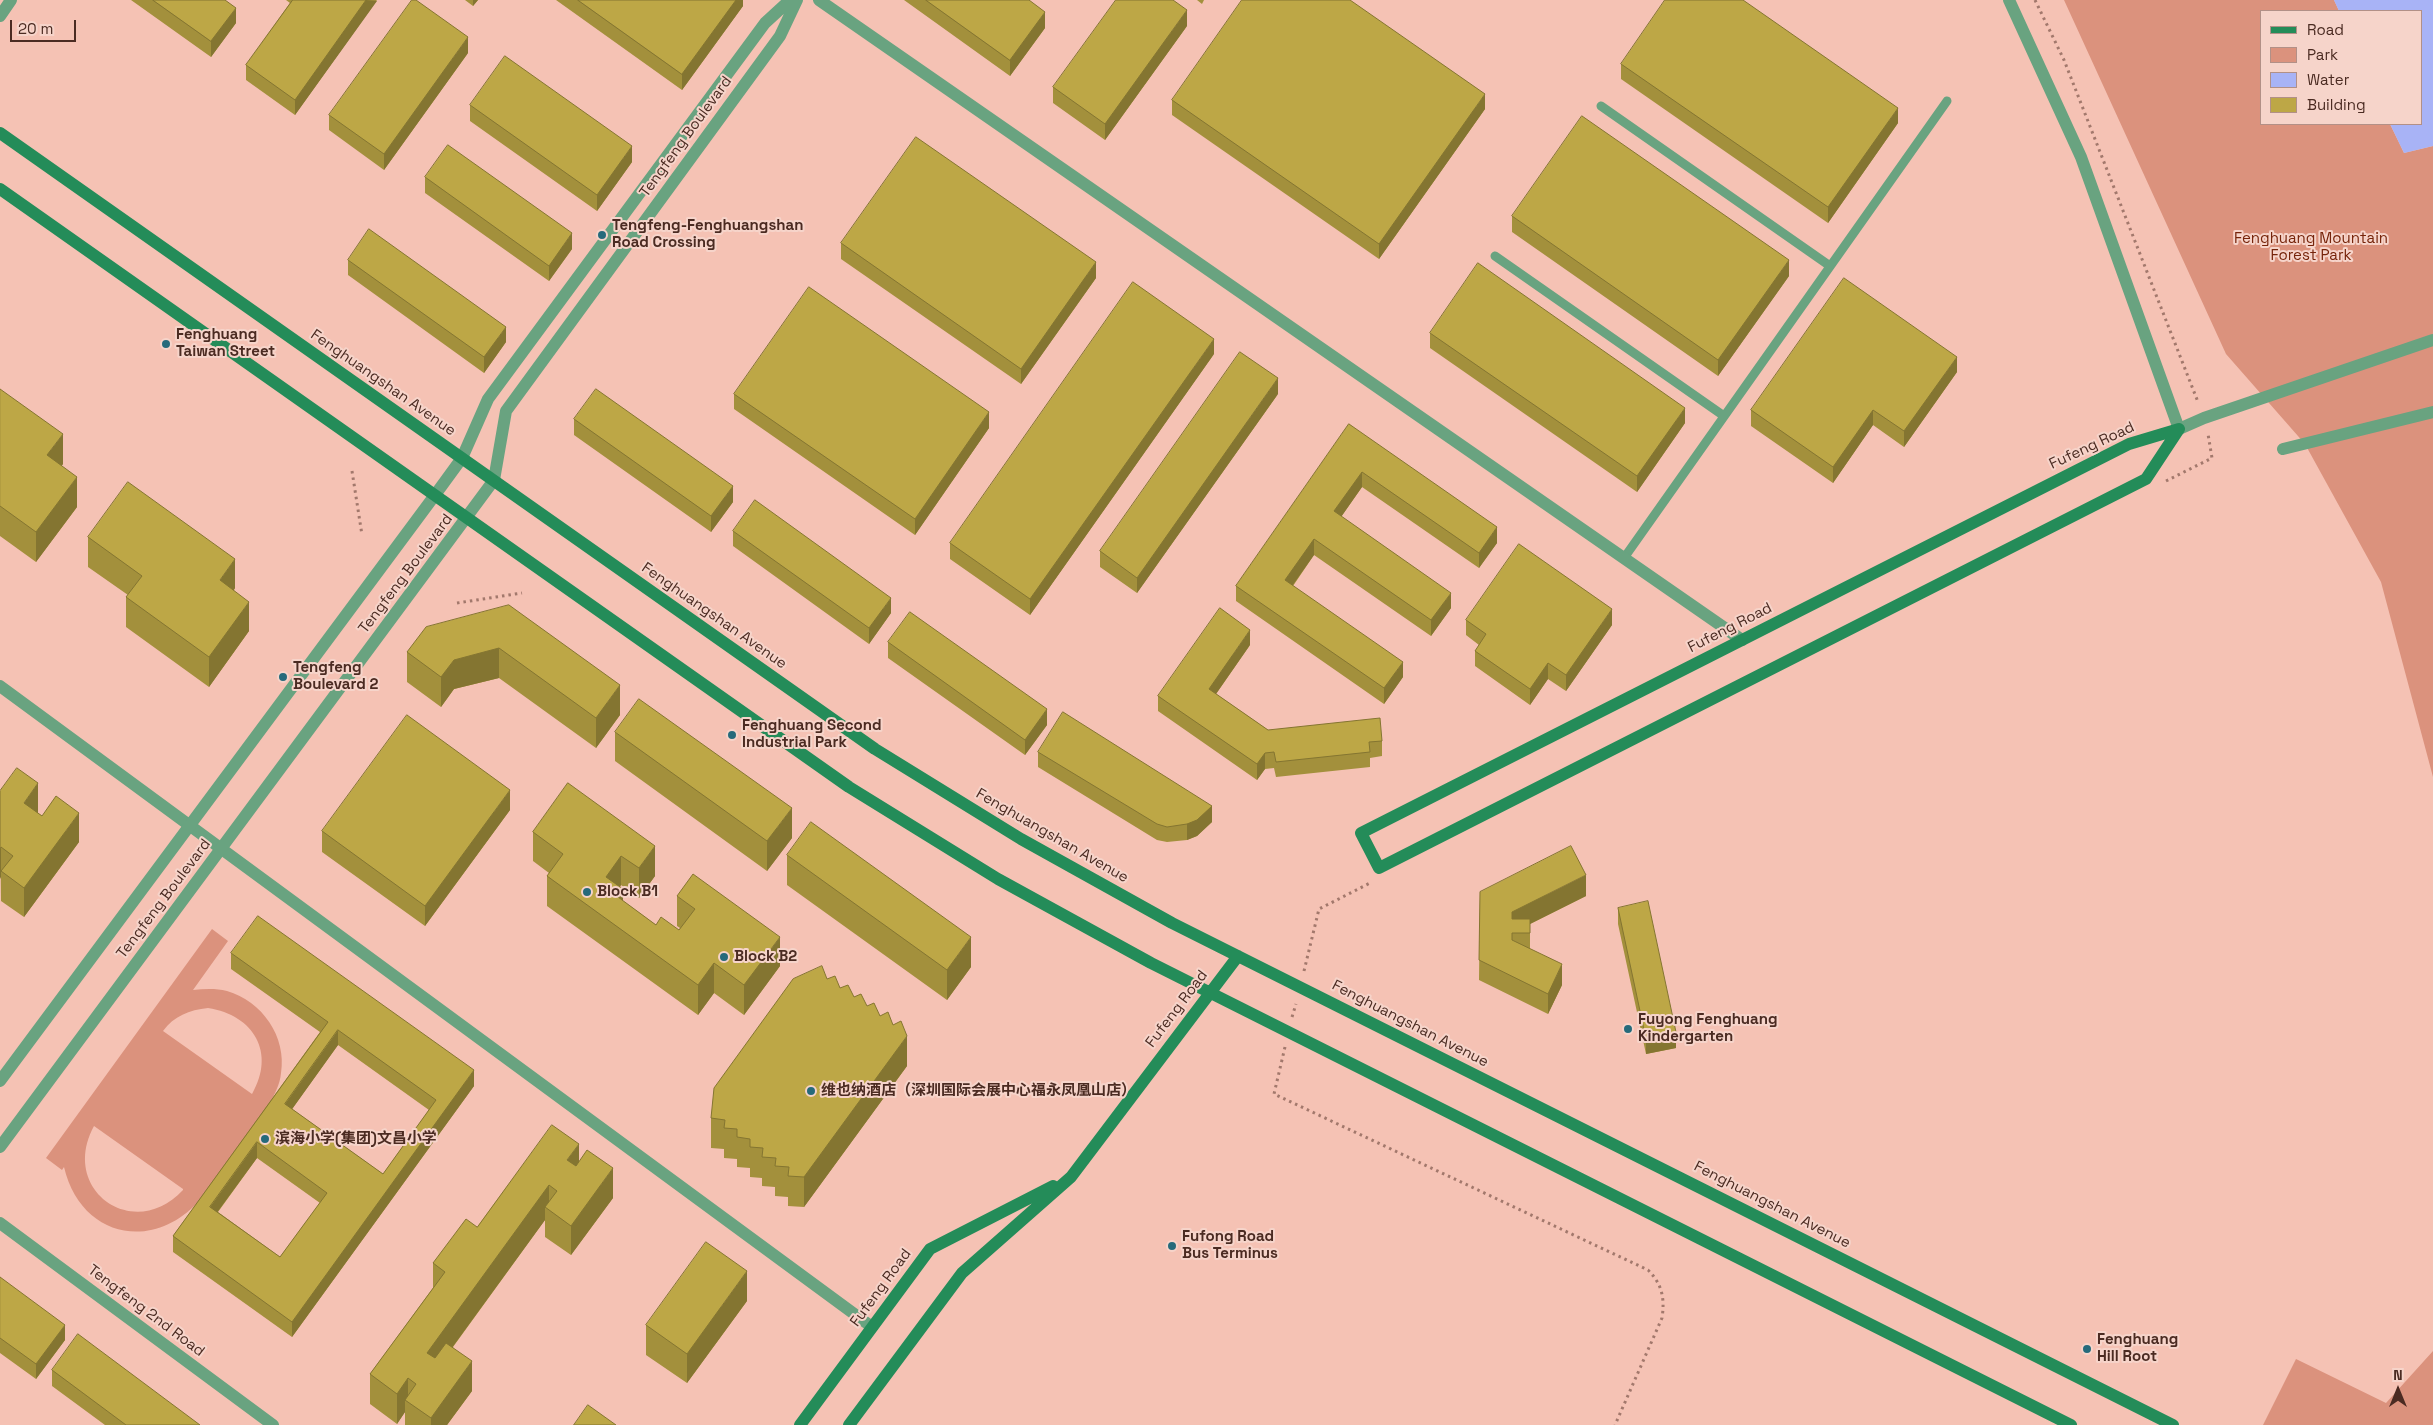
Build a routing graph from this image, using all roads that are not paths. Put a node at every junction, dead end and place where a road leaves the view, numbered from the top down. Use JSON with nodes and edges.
{"nodes":[{"id":1,"x":11,"y":0,"type":"edge"},
{"id":2,"x":790,"y":0,"type":"edge"},
{"id":3,"x":797,"y":0,"type":"edge"},
{"id":4,"x":819,"y":0,"type":"edge"},
{"id":5,"x":2009,"y":0,"type":"edge"},
{"id":6,"x":0,"y":16,"type":"edge"},
{"id":7,"x":1947,"y":101,"type":"dead end"},
{"id":8,"x":1601,"y":106,"type":"dead end"},
{"id":9,"x":0,"y":133,"type":"edge"},
{"id":10,"x":0,"y":189,"type":"edge"},
{"id":11,"x":1495,"y":256,"type":"dead end"},
{"id":12,"x":1830,"y":266,"type":"junction"},
{"id":13,"x":2433,"y":340,"type":"edge"},
{"id":14,"x":2433,"y":412,"type":"edge"},
{"id":15,"x":1724,"y":416,"type":"junction"},
{"id":16,"x":2179,"y":429,"type":"junction"},
{"id":17,"x":2283,"y":449,"type":"dead end"},
{"id":18,"x":462,"y":458,"type":"junction"},
{"id":19,"x":494,"y":480,"type":"junction"},
{"id":20,"x":435,"y":495,"type":"junction"},
{"id":21,"x":467,"y":518,"type":"junction"},
{"id":22,"x":1624,"y":558,"type":"junction"},
{"id":23,"x":1742,"y":640,"type":"junction"},
{"id":24,"x":0,"y":686,"type":"edge"},
{"id":25,"x":190,"y":825,"type":"junction"},
{"id":26,"x":222,"y":849,"type":"junction"},
{"id":27,"x":1238,"y":956,"type":"junction"},
{"id":28,"x":1210,"y":993,"type":"junction"},
{"id":29,"x":0,"y":1081,"type":"edge"},
{"id":30,"x":0,"y":1147,"type":"edge"},
{"id":31,"x":1071,"y":1177,"type":"junction"},
{"id":32,"x":0,"y":1223,"type":"edge"},
{"id":33,"x":872,"y":1327,"type":"junction"},
{"id":34,"x":272,"y":1425,"type":"edge"},
{"id":35,"x":800,"y":1425,"type":"edge"},
{"id":36,"x":849,"y":1425,"type":"edge"},
{"id":37,"x":2071,"y":1425,"type":"edge"},
{"id":38,"x":2173,"y":1425,"type":"edge"}],
"edges":[{"from":1,"to":6,"type":"street"},
{"from":2,"to":18,"type":"street","name":"Tengfeng Boulevard"},
{"from":3,"to":19,"type":"street","name":"Tengfeng Boulevard"},
{"from":4,"to":22,"type":"street"},
{"from":5,"to":16,"type":"street"},
{"from":7,"to":12,"type":"lane"},
{"from":8,"to":12,"type":"lane"},
{"from":9,"to":18,"type":"main road","name":"Fenghuangshan Avenue"},
{"from":10,"to":20,"type":"main road"},
{"from":11,"to":15,"type":"lane"},
{"from":12,"to":15,"type":"lane"},
{"from":13,"to":16,"type":"street"},
{"from":14,"to":17,"type":"street"},
{"from":15,"to":22,"type":"lane"},
{"from":16,"to":23,"type":"main road","name":"Fufeng Road"},
{"from":16,"to":23,"type":"main road","name":"Fufeng Road"},
{"from":18,"to":19,"type":"main road","name":"Fenghuangshan Avenue"},
{"from":18,"to":20,"type":"street","name":"Tengfeng Boulevard"},
{"from":19,"to":21,"type":"street","name":"Tengfeng Boulevard"},
{"from":19,"to":27,"type":"main road","name":"Fenghuangshan Avenue"},
{"from":20,"to":21,"type":"main road"},
{"from":20,"to":25,"type":"street","name":"Tengfeng Boulevard"},
{"from":21,"to":26,"type":"street","name":"Tengfeng Boulevard"},
{"from":21,"to":28,"type":"main road"},
{"from":22,"to":23,"type":"street"},
{"from":24,"to":25,"type":"street"},
{"from":25,"to":26,"type":"street"},
{"from":25,"to":29,"type":"street","name":"Tengfeng Boulevard"},
{"from":26,"to":30,"type":"street","name":"Tengfeng Boulevard"},
{"from":26,"to":33,"type":"street"},
{"from":27,"to":28,"type":"main road","name":"Fufeng Road"},
{"from":27,"to":38,"type":"main road","name":"Fenghuangshan Avenue"},
{"from":28,"to":31,"type":"main road","name":"Fufeng Road"},
{"from":28,"to":37,"type":"main road"},
{"from":31,"to":33,"type":"main road","name":"Fufeng Road"},
{"from":31,"to":36,"type":"main road","name":"Fufeng Road"},
{"from":32,"to":34,"type":"street","name":"Tengfeng 2nd Road"},
{"from":33,"to":35,"type":"main road","name":"Fufeng Road"}]}
